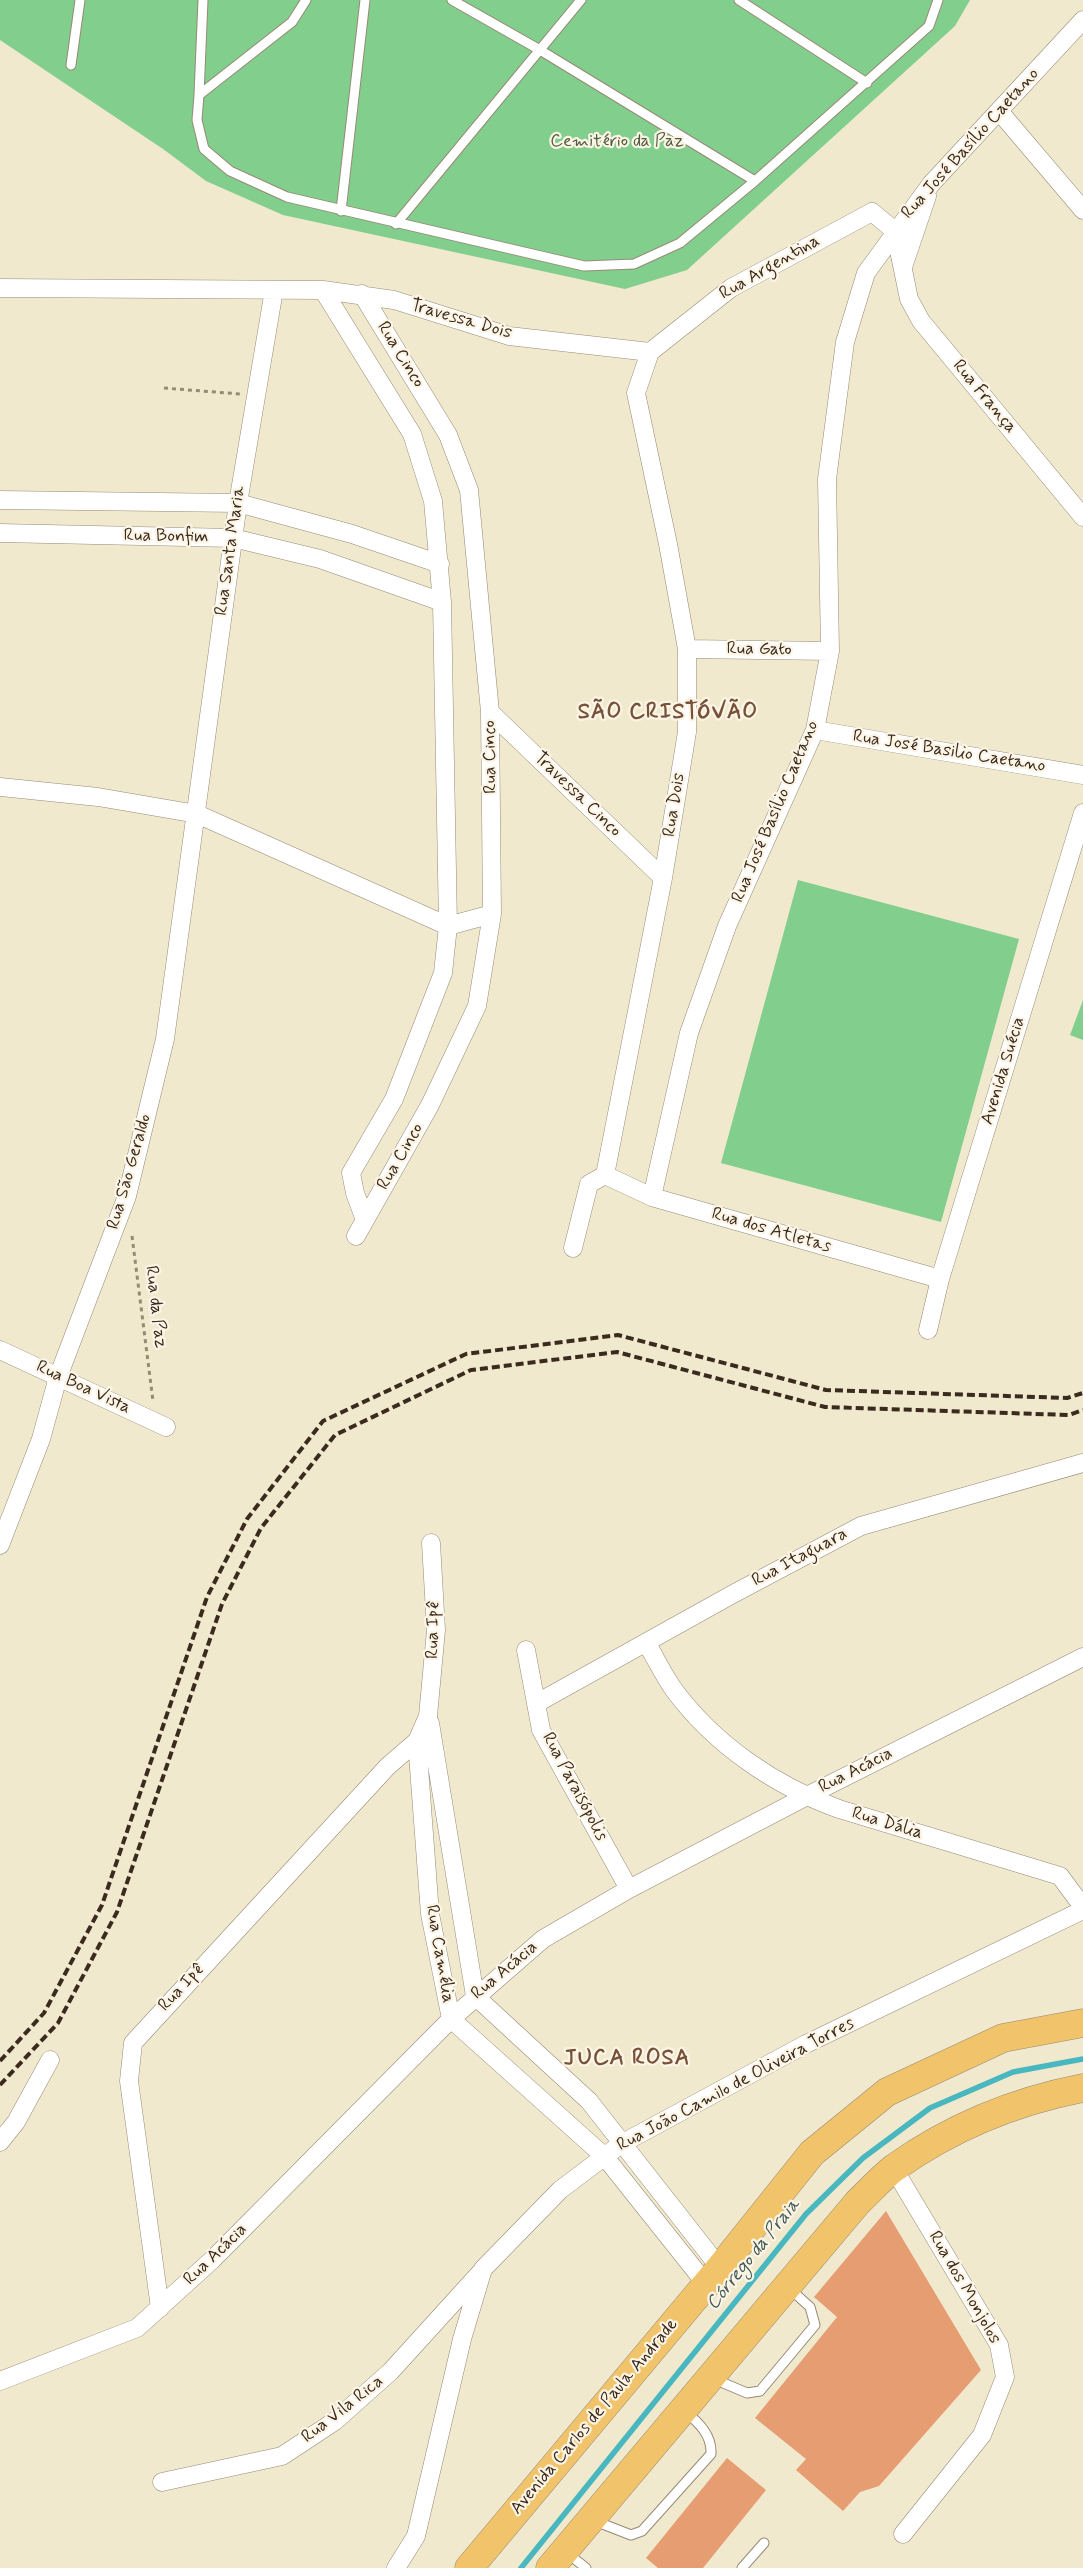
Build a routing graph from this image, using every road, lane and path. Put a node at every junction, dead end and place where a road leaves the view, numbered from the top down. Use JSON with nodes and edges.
{"nodes":[{"id":1,"x":80,"y":0,"type":"edge"},
{"id":2,"x":203,"y":0,"type":"edge"},
{"id":3,"x":306,"y":0,"type":"edge"},
{"id":4,"x":364,"y":0,"type":"edge"},
{"id":5,"x":452,"y":0,"type":"edge"},
{"id":6,"x":581,"y":0,"type":"edge"},
{"id":7,"x":739,"y":0,"type":"edge"},
{"id":8,"x":938,"y":0,"type":"edge"},
{"id":9,"x":1083,"y":20,"type":"edge"},
{"id":10,"x":540,"y":50,"type":"junction"},
{"id":11,"x":71,"y":65,"type":"dead end"},
{"id":12,"x":867,"y":83,"type":"junction"},
{"id":13,"x":199,"y":95,"type":"junction"},
{"id":14,"x":999,"y":111,"type":"junction"},
{"id":15,"x":755,"y":181,"type":"junction"},
{"id":16,"x":931,"y":184,"type":"junction"},
{"id":17,"x":1083,"y":210,"type":"edge"},
{"id":18,"x":342,"y":211,"type":"junction"},
{"id":19,"x":396,"y":224,"type":"junction"},
{"id":20,"x":895,"y":231,"type":"junction"},
{"id":21,"x":903,"y":267,"type":"junction"},
{"id":22,"x":0,"y":288,"type":"edge"},
{"id":23,"x":274,"y":290,"type":"junction"},
{"id":24,"x":323,"y":290,"type":"junction"},
{"id":25,"x":362,"y":294,"type":"junction"},
{"id":26,"x":650,"y":352,"type":"junction"},
{"id":27,"x":164,"y":388,"type":"dead end"},
{"id":28,"x":255,"y":396,"type":"junction"},
{"id":29,"x":0,"y":500,"type":"edge"},
{"id":30,"x":238,"y":503,"type":"junction"},
{"id":31,"x":1083,"y":517,"type":"edge"},
{"id":32,"x":0,"y":533,"type":"edge"},
{"id":33,"x":233,"y":538,"type":"junction"},
{"id":34,"x":440,"y":564,"type":"junction"},
{"id":35,"x":442,"y":602,"type":"junction"},
{"id":36,"x":687,"y":649,"type":"junction"},
{"id":37,"x":830,"y":651,"type":"junction"},
{"id":38,"x":490,"y":712,"type":"junction"},
{"id":39,"x":815,"y":730,"type":"junction"},
{"id":40,"x":1083,"y":774,"type":"edge"},
{"id":41,"x":0,"y":787,"type":"edge"},
{"id":42,"x":1083,"y":813,"type":"edge"},
{"id":43,"x":197,"y":814,"type":"junction"},
{"id":44,"x":663,"y":878,"type":"junction"},
{"id":45,"x":492,"y":914,"type":"junction"},
{"id":46,"x":448,"y":926,"type":"junction"},
{"id":47,"x":605,"y":1175,"type":"junction"},
{"id":48,"x":126,"y":1196,"type":"junction"},
{"id":49,"x":652,"y":1197,"type":"junction"},
{"id":50,"x":365,"y":1220,"type":"junction"},
{"id":51,"x":356,"y":1236,"type":"dead end"},
{"id":52,"x":573,"y":1248,"type":"dead end"},
{"id":53,"x":940,"y":1279,"type":"junction"},
{"id":54,"x":928,"y":1330,"type":"dead end"},
{"id":55,"x":0,"y":1350,"type":"edge"},
{"id":56,"x":58,"y":1378,"type":"junction"},
{"id":57,"x":161,"y":1424,"type":"joint"},
{"id":58,"x":1083,"y":1463,"type":"edge"},
{"id":59,"x":431,"y":1543,"type":"dead end"},
{"id":60,"x":0,"y":1545,"type":"edge"},
{"id":61,"x":646,"y":1644,"type":"junction"},
{"id":62,"x":526,"y":1650,"type":"dead end"},
{"id":63,"x":1083,"y":1657,"type":"edge"},
{"id":64,"x":537,"y":1703,"type":"junction"},
{"id":65,"x":425,"y":1738,"type":"junction"},
{"id":66,"x":805,"y":1797,"type":"junction"},
{"id":67,"x":629,"y":1889,"type":"junction"},
{"id":68,"x":1083,"y":1908,"type":"edge"},
{"id":69,"x":475,"y":1996,"type":"junction"},
{"id":70,"x":451,"y":2019,"type":"junction"},
{"id":71,"x":1083,"y":2023,"type":"edge"},
{"id":72,"x":50,"y":2060,"type":"dead end"},
{"id":73,"x":1083,"y":2088,"type":"edge"},
{"id":74,"x":0,"y":2142,"type":"edge"},
{"id":75,"x":621,"y":2144,"type":"junction"},
{"id":76,"x":605,"y":2157,"type":"junction"},
{"id":77,"x":894,"y":2169,"type":"junction"},
{"id":78,"x":484,"y":2269,"type":"junction"},
{"id":79,"x":713,"y":2276,"type":"junction"},
{"id":80,"x":787,"y":2286,"type":"junction"},
{"id":81,"x":160,"y":2308,"type":"junction"},
{"id":82,"x":709,"y":2378,"type":"junction"},
{"id":83,"x":0,"y":2381,"type":"edge"},
{"id":84,"x":683,"y":2409,"type":"junction"},
{"id":85,"x":162,"y":2482,"type":"dead end"},
{"id":86,"x":590,"y":2519,"type":"junction"},
{"id":87,"x":903,"y":2534,"type":"dead end"},
{"id":88,"x":764,"y":2543,"type":"dead end"},
{"id":89,"x":557,"y":2559,"type":"edge"},
{"id":90,"x":396,"y":2568,"type":"edge"},
{"id":91,"x":469,"y":2568,"type":"edge"},
{"id":92,"x":586,"y":2568,"type":"edge"},
{"id":93,"x":742,"y":2568,"type":"edge"}],
"edges":[{"from":1,"to":11,"type":"lane"},
{"from":2,"to":13,"type":"lane"},
{"from":3,"to":13,"type":"lane"},
{"from":4,"to":18,"type":"lane"},
{"from":5,"to":10,"type":"lane"},
{"from":6,"to":10,"type":"lane"},
{"from":7,"to":12,"type":"lane"},
{"from":8,"to":12,"type":"lane"},
{"from":9,"to":14,"type":"street","name":"Rua José Basílio Caetano"},
{"from":10,"to":15,"type":"lane"},
{"from":10,"to":19,"type":"lane"},
{"from":12,"to":15,"type":"lane"},
{"from":13,"to":18,"type":"lane"},
{"from":14,"to":16,"type":"street","name":"Rua José Basílio Caetano"},
{"from":14,"to":17,"type":"street"},
{"from":15,"to":19,"type":"lane"},
{"from":16,"to":20,"type":"street","name":"Rua José Basílio Caetano"},
{"from":16,"to":21,"type":"street"},
{"from":18,"to":19,"type":"lane"},
{"from":20,"to":21,"type":"street","name":"Rua França"},
{"from":20,"to":26,"type":"street","name":"Rua Argentina"},
{"from":20,"to":37,"type":"street","name":"Rua José Basílio Caetano"},
{"from":21,"to":31,"type":"street","name":"Rua França"},
{"from":22,"to":23,"type":"street","name":"Travessa Dois"},
{"from":23,"to":24,"type":"street","name":"Travessa Dois"},
{"from":23,"to":28,"type":"street","name":"Rua Santa Maria"},
{"from":24,"to":25,"type":"street","name":"Travessa Dois"},
{"from":24,"to":34,"type":"street","name":"Rua Cinco"},
{"from":25,"to":26,"type":"street","name":"Travessa Dois"},
{"from":25,"to":38,"type":"street","name":"Rua Cinco"},
{"from":26,"to":36,"type":"street","name":"Rua Dois"},
{"from":27,"to":28,"type":"path"},
{"from":28,"to":30,"type":"street","name":"Rua Santa Maria"},
{"from":29,"to":30,"type":"street","name":"Rua Bonfim"},
{"from":30,"to":33,"type":"street","name":"Rua Santa Maria"},
{"from":30,"to":34,"type":"street","name":"Rua Bonfim"},
{"from":32,"to":33,"type":"street","name":"Rua Bonfim"},
{"from":33,"to":35,"type":"street","name":"Rua Bonfim"},
{"from":33,"to":43,"type":"street","name":"Rua Santa Maria"},
{"from":34,"to":35,"type":"street","name":"Rua Cinco"},
{"from":35,"to":46,"type":"street","name":"Rua Cinco"},
{"from":36,"to":37,"type":"street","name":"Rua Gato"},
{"from":36,"to":44,"type":"street","name":"Rua Dois"},
{"from":37,"to":39,"type":"street","name":"Rua José Basílio Caetano"},
{"from":38,"to":44,"type":"street","name":"Travessa Cinco"},
{"from":38,"to":45,"type":"street","name":"Rua Cinco"},
{"from":39,"to":40,"type":"street","name":"Rua José Basilio Caetano"},
{"from":39,"to":49,"type":"street","name":"Rua José Basílio Caetano"},
{"from":41,"to":43,"type":"street"},
{"from":42,"to":53,"type":"street","name":"Avenida Suécia"},
{"from":43,"to":46,"type":"street"},
{"from":43,"to":48,"type":"street","name":"Rua São Geraldo"},
{"from":44,"to":47,"type":"street","name":"Rua Dois"},
{"from":45,"to":46,"type":"street"},
{"from":45,"to":50,"type":"street","name":"Rua Cinco"},
{"from":46,"to":50,"type":"street","name":"Rua Cinco"},
{"from":47,"to":49,"type":"street","name":"Rua dos Atletas"},
{"from":47,"to":52,"type":"street"},
{"from":48,"to":56,"type":"street","name":"Rua São Geraldo"},
{"from":48,"to":57,"type":"path","name":"Rua da Paz"},
{"from":49,"to":53,"type":"street","name":"Rua dos Atletas"},
{"from":50,"to":51,"type":"street","name":"Rua Cinco"},
{"from":53,"to":54,"type":"street","name":"Avenida Suécia"},
{"from":55,"to":56,"type":"street","name":"Rua Boa Vista"},
{"from":56,"to":57,"type":"street","name":"Rua Boa Vista"},
{"from":56,"to":60,"type":"street","name":"Rua São Geraldo"},
{"from":58,"to":61,"type":"street","name":"Rua Itaguara"},
{"from":59,"to":65,"type":"street","name":"Rua Ipê"},
{"from":61,"to":64,"type":"street","name":"Rua Itaguara"},
{"from":61,"to":66,"type":"street","name":"Rua Dália"},
{"from":62,"to":64,"type":"street","name":"Rua Paraisópolis"},
{"from":63,"to":66,"type":"street","name":"Rua Acácia"},
{"from":64,"to":67,"type":"street","name":"Rua Paraisópolis"},
{"from":65,"to":69,"type":"street","name":"Rua Camélia"},
{"from":65,"to":70,"type":"street","name":"Rua Camélia"},
{"from":65,"to":81,"type":"street","name":"Rua Ipê"},
{"from":66,"to":67,"type":"street","name":"Rua Acácia"},
{"from":66,"to":68,"type":"street","name":"Rua Dália"},
{"from":67,"to":69,"type":"street","name":"Rua Acácia"},
{"from":68,"to":75,"type":"street","name":"Rua João Camilo de Oliveira Torres"},
{"from":69,"to":70,"type":"street","name":"Rua Acácia"},
{"from":69,"to":75,"type":"street","name":"Rua Camélia"},
{"from":70,"to":76,"type":"street","name":"Rua Camélia"},
{"from":70,"to":81,"type":"street","name":"Rua Acácia"},
{"from":71,"to":79,"type":"main road","name":"Avenida Carlos de Paula Andrade"},
{"from":72,"to":74,"type":"street"},
{"from":73,"to":77,"type":"main road"},
{"from":75,"to":76,"type":"street","name":"Rua João Camilo de Oliveira Torres"},
{"from":75,"to":79,"type":"street","name":"Rua Camélia"},
{"from":76,"to":78,"type":"street","name":"Rua João Camilo de Oliveira Torres"},
{"from":76,"to":79,"type":"street","name":"Rua Camélia"},
{"from":77,"to":80,"type":"main road"},
{"from":77,"to":87,"type":"street","name":"Rua dos Monjolos"},
{"from":78,"to":85,"type":"street","name":"Rua Vila Rica"},
{"from":78,"to":90,"type":"street","name":"Rua João Camilo de Oliveira Torres"},
{"from":79,"to":91,"type":"main road","name":"Avenida Carlos de Paula Andrade"},
{"from":80,"to":82,"type":"main road"},
{"from":80,"to":82,"type":"lane"},
{"from":81,"to":83,"type":"street","name":"Rua Acácia"},
{"from":82,"to":84,"type":"main road"},
{"from":84,"to":86,"type":"main road"},
{"from":84,"to":86,"type":"lane"},
{"from":86,"to":89,"type":"main road"},
{"from":88,"to":93,"type":"lane"},
{"from":89,"to":92,"type":"lane"}]}
